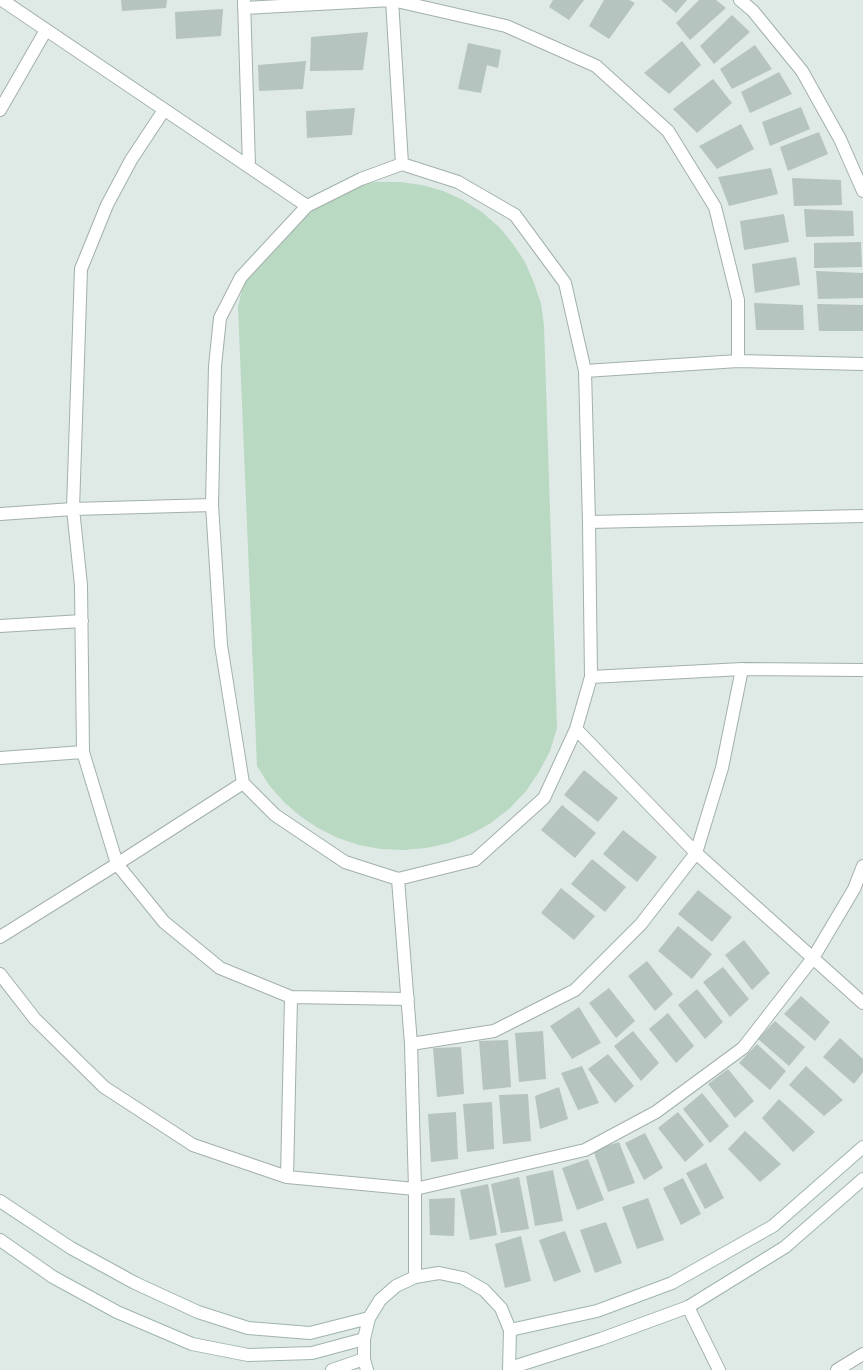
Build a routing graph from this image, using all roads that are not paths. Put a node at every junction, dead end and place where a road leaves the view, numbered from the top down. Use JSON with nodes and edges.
{"nodes":[{"id":1,"x":2,"y":0,"type":"edge"},
{"id":2,"x":392,"y":0,"type":"edge"},
{"id":3,"x":740,"y":0,"type":"edge"},
{"id":4,"x":244,"y":4,"type":"edge"},
{"id":5,"x":46,"y":30,"type":"junction"},
{"id":6,"x":0,"y":110,"type":"edge"},
{"id":7,"x":164,"y":110,"type":"junction"},
{"id":8,"x":402,"y":164,"type":"junction"},
{"id":9,"x":249,"y":166,"type":"junction"},
{"id":10,"x":863,"y":190,"type":"edge"},
{"id":11,"x":307,"y":206,"type":"junction"},
{"id":12,"x":738,"y":361,"type":"junction"},
{"id":13,"x":863,"y":364,"type":"edge"},
{"id":14,"x":585,"y":371,"type":"junction"},
{"id":15,"x":212,"y":506,"type":"junction"},
{"id":16,"x":73,"y":509,"type":"junction"},
{"id":17,"x":0,"y":514,"type":"edge"},
{"id":18,"x":863,"y":516,"type":"edge"},
{"id":19,"x":589,"y":522,"type":"junction"},
{"id":20,"x":82,"y":620,"type":"junction"},
{"id":21,"x":0,"y":626,"type":"edge"},
{"id":22,"x":742,"y":669,"type":"junction"},
{"id":23,"x":863,"y":670,"type":"edge"},
{"id":24,"x":591,"y":677,"type":"junction"},
{"id":25,"x":576,"y":730,"type":"junction"},
{"id":26,"x":84,"y":752,"type":"junction"},
{"id":27,"x":0,"y":758,"type":"edge"},
{"id":28,"x":243,"y":783,"type":"junction"},
{"id":29,"x":696,"y":853,"type":"junction"},
{"id":30,"x":117,"y":864,"type":"junction"},
{"id":31,"x":863,"y":866,"type":"edge"},
{"id":32,"x":398,"y":879,"type":"junction"},
{"id":33,"x":0,"y":937,"type":"edge"},
{"id":34,"x":813,"y":958,"type":"junction"},
{"id":35,"x":0,"y":974,"type":"edge"},
{"id":36,"x":291,"y":997,"type":"junction"},
{"id":37,"x":408,"y":999,"type":"junction"},
{"id":38,"x":863,"y":1003,"type":"edge"},
{"id":39,"x":411,"y":1044,"type":"junction"},
{"id":40,"x":863,"y":1147,"type":"edge"},
{"id":41,"x":287,"y":1177,"type":"junction"},
{"id":42,"x":863,"y":1179,"type":"edge"},
{"id":43,"x":415,"y":1189,"type":"junction"},
{"id":44,"x":0,"y":1201,"type":"edge"},
{"id":45,"x":0,"y":1240,"type":"edge"},
{"id":46,"x":415,"y":1277,"type":"junction"},
{"id":47,"x":688,"y":1307,"type":"junction"},
{"id":48,"x":369,"y":1318,"type":"junction"},
{"id":49,"x":510,"y":1330,"type":"junction"},
{"id":50,"x":364,"y":1338,"type":"junction"},
{"id":51,"x":863,"y":1354,"type":"edge"},
{"id":52,"x":366,"y":1365,"type":"edge"},
{"id":53,"x":510,"y":1369,"type":"edge"},
{"id":54,"x":332,"y":1370,"type":"edge"},
{"id":55,"x":719,"y":1370,"type":"edge"},
{"id":56,"x":837,"y":1370,"type":"edge"}],
"edges":[{"from":1,"to":5,"type":"street"},
{"from":2,"to":4,"type":"street"},
{"from":2,"to":8,"type":"street"},
{"from":2,"to":12,"type":"street"},
{"from":3,"to":10,"type":"street"},
{"from":4,"to":9,"type":"street"},
{"from":5,"to":6,"type":"street"},
{"from":5,"to":7,"type":"street"},
{"from":7,"to":9,"type":"street"},
{"from":7,"to":16,"type":"street"},
{"from":8,"to":11,"type":"street"},
{"from":8,"to":14,"type":"street"},
{"from":9,"to":11,"type":"street"},
{"from":11,"to":15,"type":"street"},
{"from":12,"to":13,"type":"street"},
{"from":12,"to":14,"type":"street"},
{"from":14,"to":19,"type":"street"},
{"from":15,"to":16,"type":"street"},
{"from":15,"to":28,"type":"street"},
{"from":16,"to":17,"type":"street"},
{"from":16,"to":20,"type":"street"},
{"from":18,"to":19,"type":"street"},
{"from":19,"to":24,"type":"street"},
{"from":20,"to":21,"type":"street"},
{"from":20,"to":26,"type":"street"},
{"from":22,"to":23,"type":"street"},
{"from":22,"to":24,"type":"street"},
{"from":22,"to":29,"type":"street"},
{"from":24,"to":25,"type":"street"},
{"from":25,"to":29,"type":"street"},
{"from":25,"to":32,"type":"street"},
{"from":26,"to":27,"type":"street"},
{"from":26,"to":30,"type":"street"},
{"from":28,"to":30,"type":"street"},
{"from":28,"to":32,"type":"street"},
{"from":29,"to":34,"type":"street"},
{"from":29,"to":39,"type":"street"},
{"from":30,"to":33,"type":"street"},
{"from":30,"to":36,"type":"street"},
{"from":31,"to":34,"type":"street"},
{"from":32,"to":37,"type":"street"},
{"from":34,"to":38,"type":"street"},
{"from":34,"to":43,"type":"street"},
{"from":35,"to":41,"type":"street"},
{"from":36,"to":37,"type":"street"},
{"from":36,"to":41,"type":"street"},
{"from":37,"to":39,"type":"street"},
{"from":39,"to":43,"type":"street"},
{"from":40,"to":49,"type":"street"},
{"from":41,"to":43,"type":"street"},
{"from":42,"to":47,"type":"street"},
{"from":43,"to":46,"type":"street"},
{"from":44,"to":48,"type":"street"},
{"from":45,"to":50,"type":"street"},
{"from":46,"to":48,"type":"street"},
{"from":46,"to":49,"type":"street"},
{"from":47,"to":53,"type":"street"},
{"from":47,"to":55,"type":"street"},
{"from":48,"to":50,"type":"street"},
{"from":49,"to":53,"type":"street"},
{"from":50,"to":52,"type":"street"},
{"from":51,"to":56,"type":"street"},
{"from":52,"to":54,"type":"street"}]}
